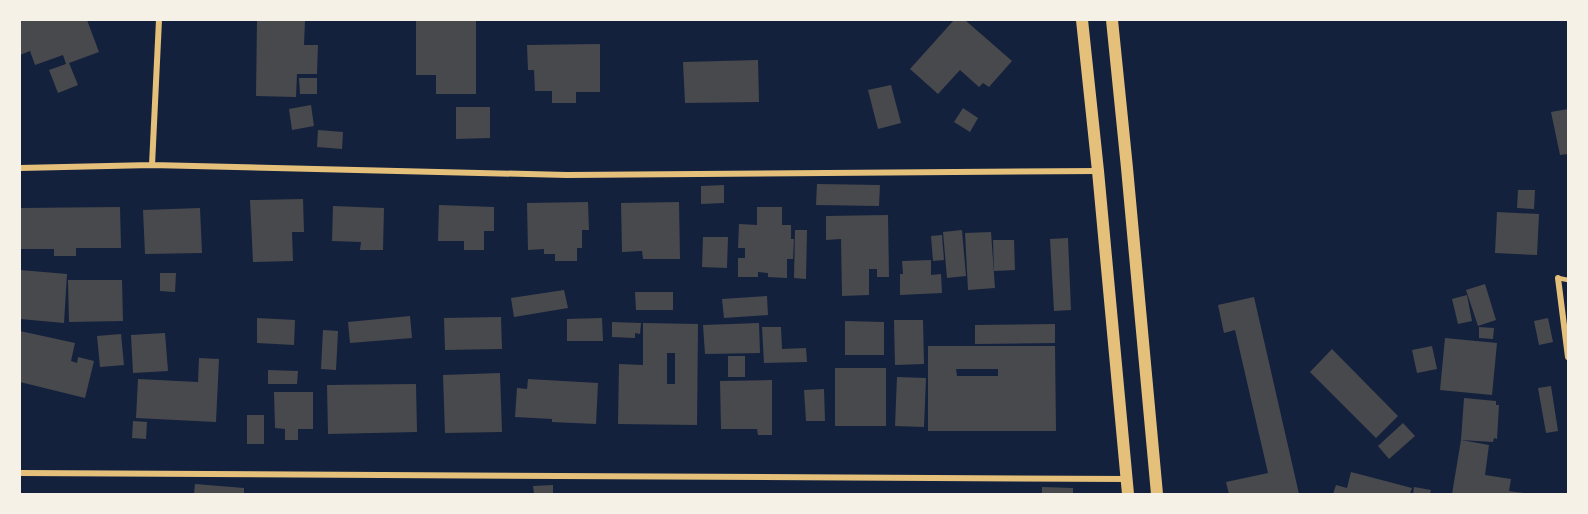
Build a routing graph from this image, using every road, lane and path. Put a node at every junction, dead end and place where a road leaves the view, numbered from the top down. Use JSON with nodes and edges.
{"nodes":[{"id":1,"x":159,"y":20,"type":"edge"},
{"id":2,"x":1082,"y":20,"type":"edge"},
{"id":3,"x":1112,"y":20,"type":"edge"},
{"id":4,"x":152,"y":165,"type":"junction"},
{"id":5,"x":20,"y":168,"type":"edge"},
{"id":6,"x":1098,"y":171,"type":"junction"},
{"id":7,"x":1558,"y":278,"type":"joint"},
{"id":8,"x":1569,"y":280,"type":"edge"},
{"id":9,"x":1569,"y":357,"type":"edge"},
{"id":10,"x":20,"y":472,"type":"edge"},
{"id":11,"x":1127,"y":479,"type":"junction"},
{"id":12,"x":1128,"y":495,"type":"edge"},
{"id":13,"x":1157,"y":495,"type":"edge"}],
"edges":[{"from":1,"to":4,"type":"street"},
{"from":2,"to":6,"type":"main road"},
{"from":3,"to":13,"type":"main road"},
{"from":4,"to":5,"type":"street"},
{"from":4,"to":6,"type":"street"},
{"from":6,"to":11,"type":"main road"},
{"from":7,"to":8,"type":"lane"},
{"from":7,"to":9,"type":"street"},
{"from":10,"to":11,"type":"street"},
{"from":11,"to":12,"type":"main road"}]}
